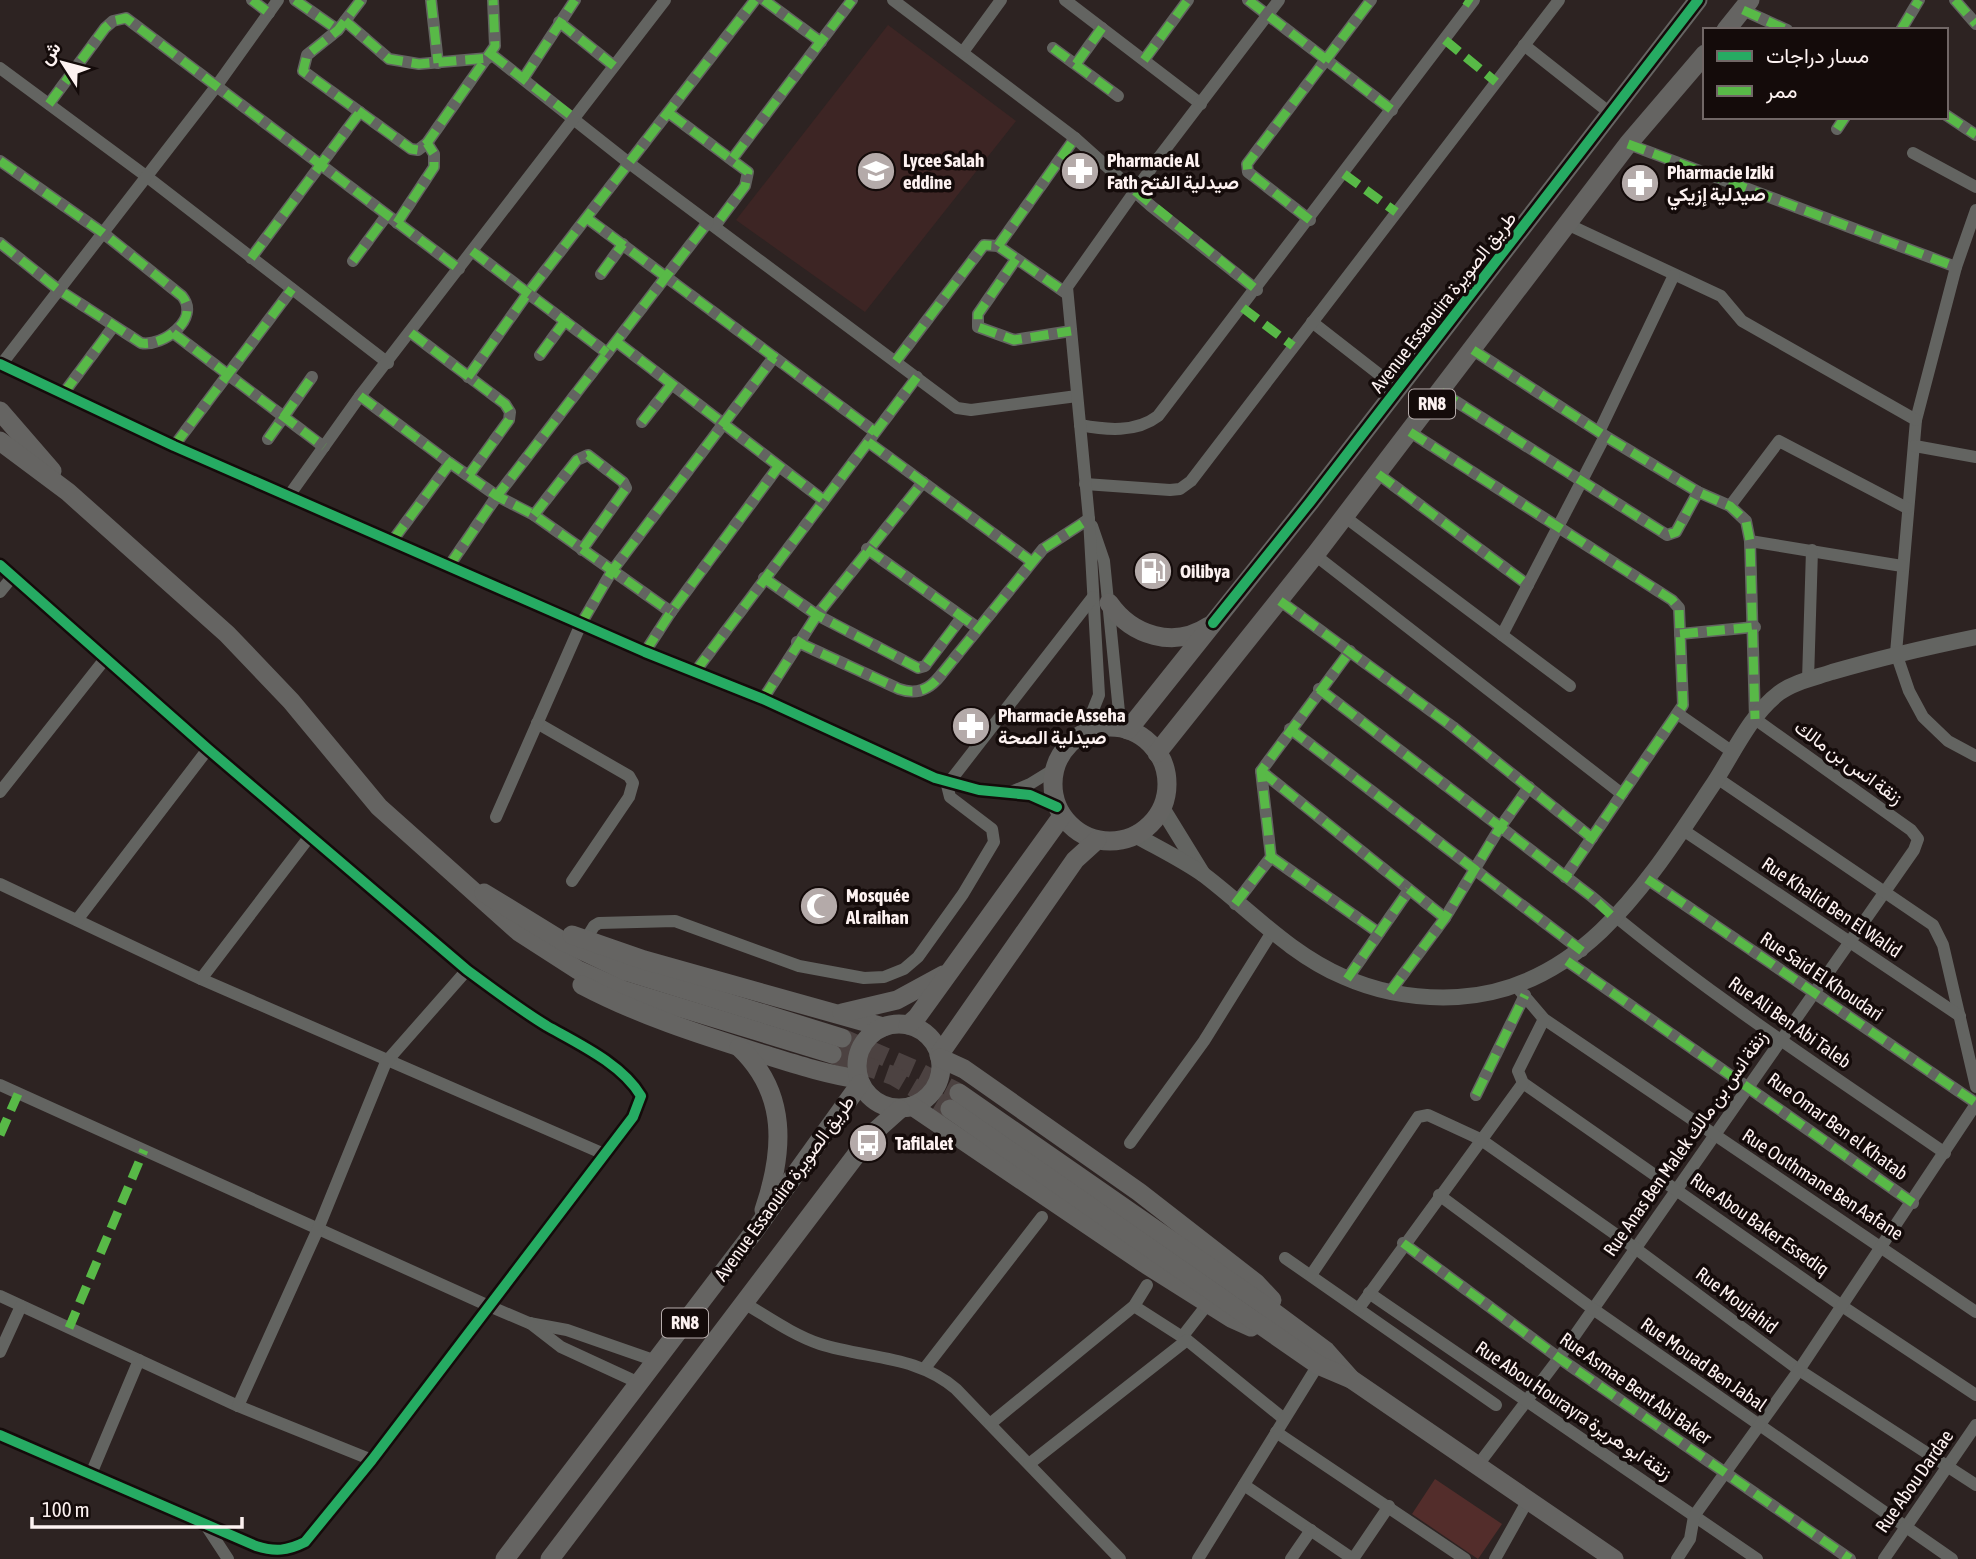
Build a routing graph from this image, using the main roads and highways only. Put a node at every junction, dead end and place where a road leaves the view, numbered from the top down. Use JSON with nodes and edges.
{"nodes":[{"id":1,"x":1698,"y":0,"type":"edge"},
{"id":2,"x":1747,"y":5,"type":"edge"},
{"id":3,"x":1728,"y":28,"type":"edge"},
{"id":4,"x":1703,"y":56,"type":"edge"},
{"id":5,"x":0,"y":411,"type":"edge"},
{"id":6,"x":0,"y":441,"type":"edge"},
{"id":7,"x":68,"y":492,"type":"junction"},
{"id":8,"x":1101,"y":600,"type":"road end"},
{"id":9,"x":1213,"y":623,"type":"junction"},
{"id":10,"x":1126,"y":730,"type":"junction"},
{"id":11,"x":1157,"y":753,"type":"junction"},
{"id":12,"x":1060,"y":811,"type":"junction"},
{"id":13,"x":1097,"y":840,"type":"junction"},
{"id":14,"x":540,"y":937,"type":"junction"},
{"id":15,"x":955,"y":965,"type":"junction"},
{"id":16,"x":830,"y":1013,"type":"junction"},
{"id":17,"x":908,"y":1025,"type":"junction"},
{"id":18,"x":883,"y":1027,"type":"junction"},
{"id":19,"x":739,"y":1046,"type":"junction"},
{"id":20,"x":837,"y":1046,"type":"tunnel mouth"},
{"id":21,"x":940,"y":1056,"type":"junction"},
{"id":22,"x":859,"y":1081,"type":"junction"},
{"id":23,"x":955,"y":1100,"type":"tunnel mouth"},
{"id":24,"x":906,"y":1108,"type":"junction"},
{"id":25,"x":756,"y":1229,"type":"junction"},
{"id":26,"x":1276,"y":1325,"type":"junction"},
{"id":27,"x":1351,"y":1379,"type":"junction"},
{"id":28,"x":505,"y":1559,"type":"edge"},
{"id":29,"x":550,"y":1559,"type":"edge"},
{"id":30,"x":1614,"y":1559,"type":"edge"}],
"edges":[{"from":1,"to":9,"type":"main road","name":"Avenue Essaouira طريق الصويرة","number":"RN8"},
{"from":2,"to":3,"type":"main road"},
{"from":4,"to":11,"type":"main road","number":"RN8"},
{"from":5,"to":7,"type":"main road"},
{"from":6,"to":7,"type":"main road"},
{"from":7,"to":14,"type":"main road"},
{"from":8,"to":9,"type":"main road"},
{"from":9,"to":10,"type":"main road","name":"Avenue Essaouira طريق الصويرة","number":"RN8"},
{"from":10,"to":11,"type":"main road"},
{"from":10,"to":12,"type":"main road"},
{"from":11,"to":13,"type":"main road"},
{"from":12,"to":13,"type":"main road"},
{"from":12,"to":15,"type":"main road"},
{"from":13,"to":21,"type":"main road"},
{"from":14,"to":16,"type":"main road"},
{"from":14,"to":19,"type":"main road"},
{"from":14,"to":20,"type":"main road"},
{"from":15,"to":16,"type":"main road"},
{"from":15,"to":17,"type":"main road"},
{"from":16,"to":18,"type":"main road"},
{"from":17,"to":18,"type":"main road"},
{"from":17,"to":21,"type":"main road"},
{"from":18,"to":22,"type":"main road"},
{"from":19,"to":22,"type":"main road"},
{"from":19,"to":25,"type":"main road"},
{"from":21,"to":24,"type":"main road"},
{"from":21,"to":26,"type":"main road"},
{"from":22,"to":24,"type":"main road"},
{"from":22,"to":25,"type":"main road","name":"Avenue Essaouira طريق الصويرة","number":"RN8"},
{"from":23,"to":26,"type":"main road"},
{"from":24,"to":26,"type":"main road"},
{"from":24,"to":29,"type":"main road","name":"Avenue Essaouira طريق الصويرة","number":"RN8"},
{"from":25,"to":28,"type":"main road","name":"Avenue Essaouira طريق الصويرة","number":"RN8"},
{"from":26,"to":27,"type":"main road"},
{"from":26,"to":27,"type":"main road"},
{"from":27,"to":30,"type":"main road"}]}
